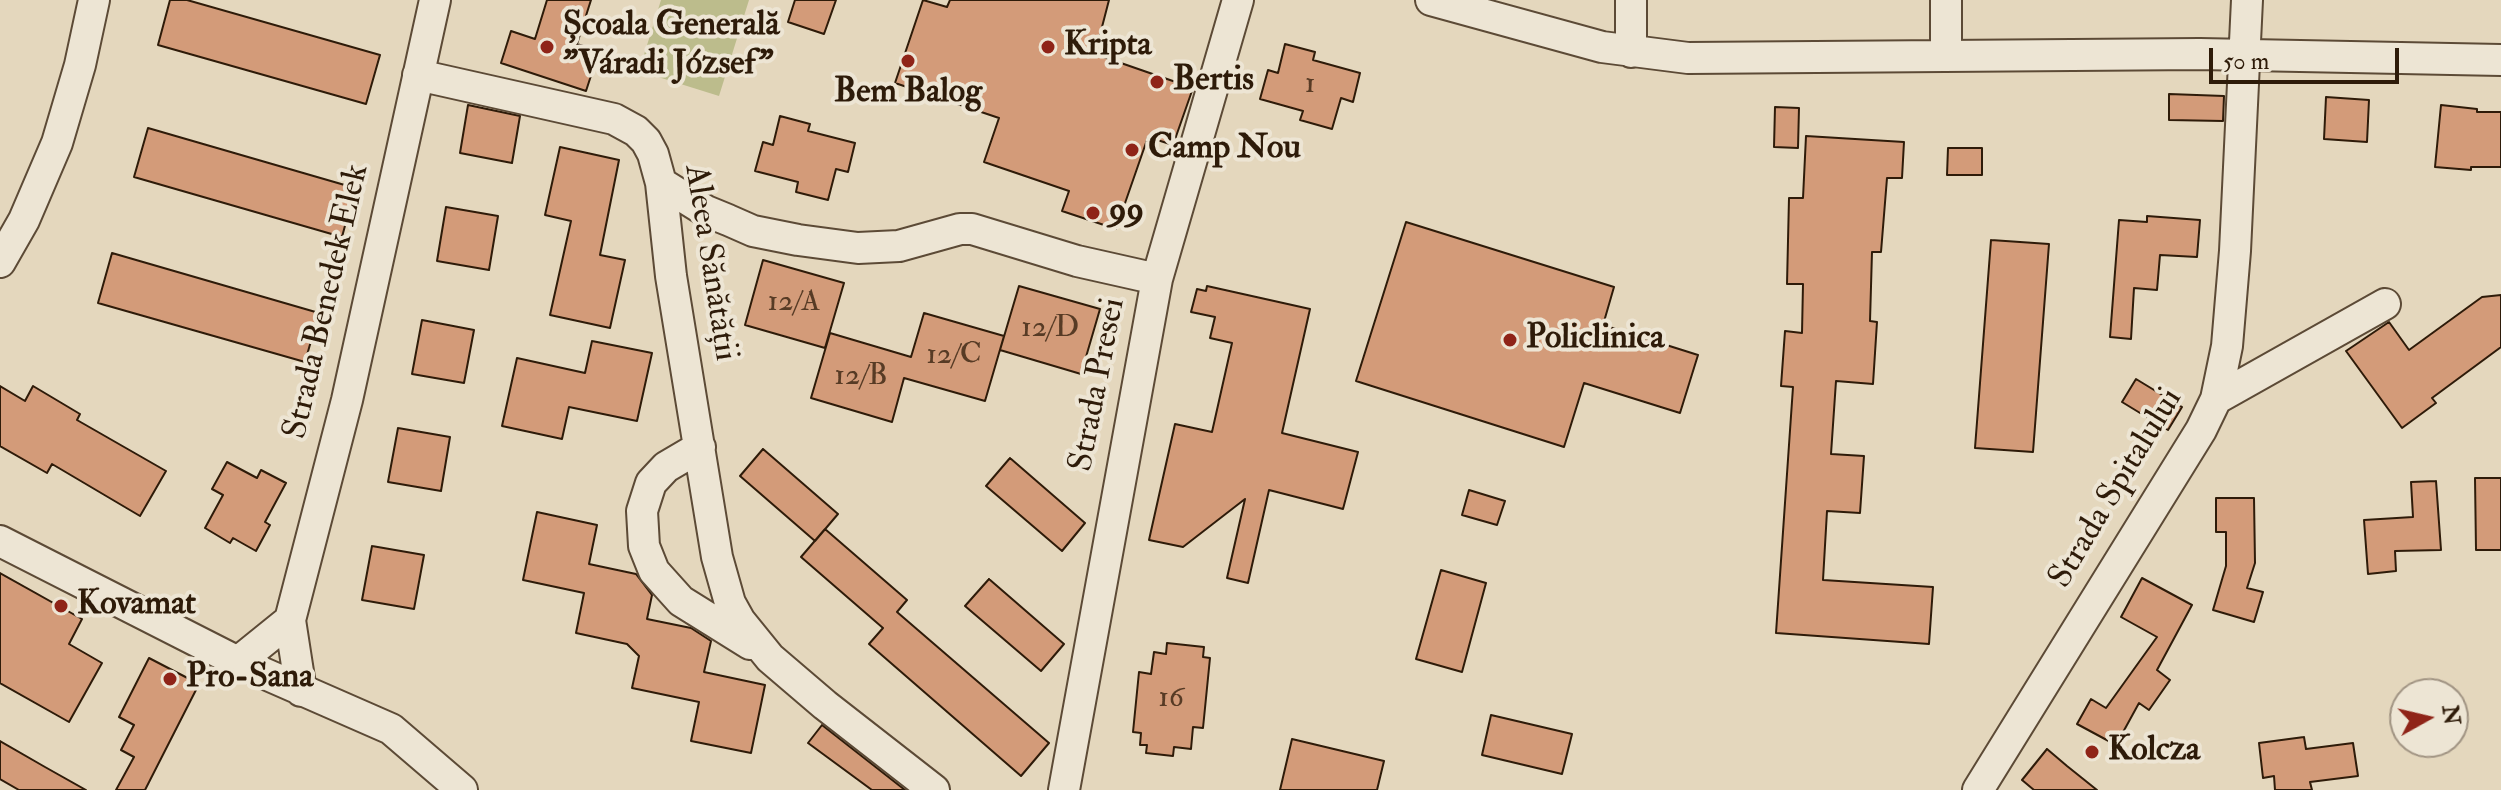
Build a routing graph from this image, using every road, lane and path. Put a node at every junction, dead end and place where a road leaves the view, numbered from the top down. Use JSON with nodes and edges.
{"nodes":[{"id":1,"x":94,"y":0,"type":"edge"},
{"id":2,"x":435,"y":0,"type":"edge"},
{"id":3,"x":1238,"y":0,"type":"edge"},
{"id":4,"x":1431,"y":0,"type":"edge"},
{"id":5,"x":1631,"y":0,"type":"edge"},
{"id":6,"x":1946,"y":0,"type":"edge"},
{"id":7,"x":2247,"y":0,"type":"edge"},
{"id":8,"x":1631,"y":52,"type":"junction"},
{"id":9,"x":2245,"y":55,"type":"junction"},
{"id":10,"x":1946,"y":56,"type":"junction"},
{"id":11,"x":2501,"y":60,"type":"edge"},
{"id":12,"x":418,"y":75,"type":"junction"},
{"id":13,"x":661,"y":183,"type":"junction"},
{"id":14,"x":12,"y":216,"type":"edge"},
{"id":15,"x":0,"y":262,"type":"edge"},
{"id":16,"x":1157,"y":279,"type":"junction"},
{"id":17,"x":2385,"y":304,"type":"dead end"},
{"id":18,"x":2216,"y":399,"type":"junction"},
{"id":19,"x":700,"y":447,"type":"junction"},
{"id":20,"x":0,"y":541,"type":"edge"},
{"id":21,"x":290,"y":620,"type":"junction"},
{"id":22,"x":770,"y":658,"type":"junction"},
{"id":23,"x":238,"y":662,"type":"junction"},
{"id":24,"x":301,"y":691,"type":"junction"},
{"id":25,"x":462,"y":790,"type":"edge"},
{"id":26,"x":934,"y":790,"type":"edge"},
{"id":27,"x":1064,"y":790,"type":"edge"},
{"id":28,"x":1978,"y":790,"type":"edge"}],
"edges":[{"from":1,"to":14,"type":"street"},
{"from":2,"to":12,"type":"street","name":"Strada Benedek Elek"},
{"from":3,"to":16,"type":"street","name":"Strada Presei"},
{"from":4,"to":8,"type":"street"},
{"from":5,"to":8,"type":"street"},
{"from":6,"to":10,"type":"street"},
{"from":7,"to":9,"type":"street","name":"Strada Spitalului"},
{"from":8,"to":10,"type":"street"},
{"from":9,"to":10,"type":"street"},
{"from":9,"to":11,"type":"street"},
{"from":9,"to":18,"type":"street","name":"Strada Spitalului"},
{"from":12,"to":13,"type":"street","name":"Aleea Sănătății"},
{"from":12,"to":21,"type":"street","name":"Strada Benedek Elek"},
{"from":13,"to":16,"type":"street"},
{"from":13,"to":19,"type":"street","name":"Aleea Sănătății"},
{"from":14,"to":15,"type":"street"},
{"from":16,"to":27,"type":"street","name":"Strada Presei"},
{"from":17,"to":18,"type":"street"},
{"from":18,"to":28,"type":"street","name":"Strada Spitalului"},
{"from":19,"to":22,"type":"street","name":"Aleea Sănătății"},
{"from":19,"to":22,"type":"street","name":"Aleea Sănătății"},
{"from":20,"to":23,"type":"street"},
{"from":21,"to":23,"type":"street"},
{"from":21,"to":24,"type":"street","name":"Strada Benedek Elek"},
{"from":22,"to":26,"type":"street","name":"Aleea Sănătății"},
{"from":23,"to":24,"type":"street"},
{"from":24,"to":25,"type":"street"}]}
